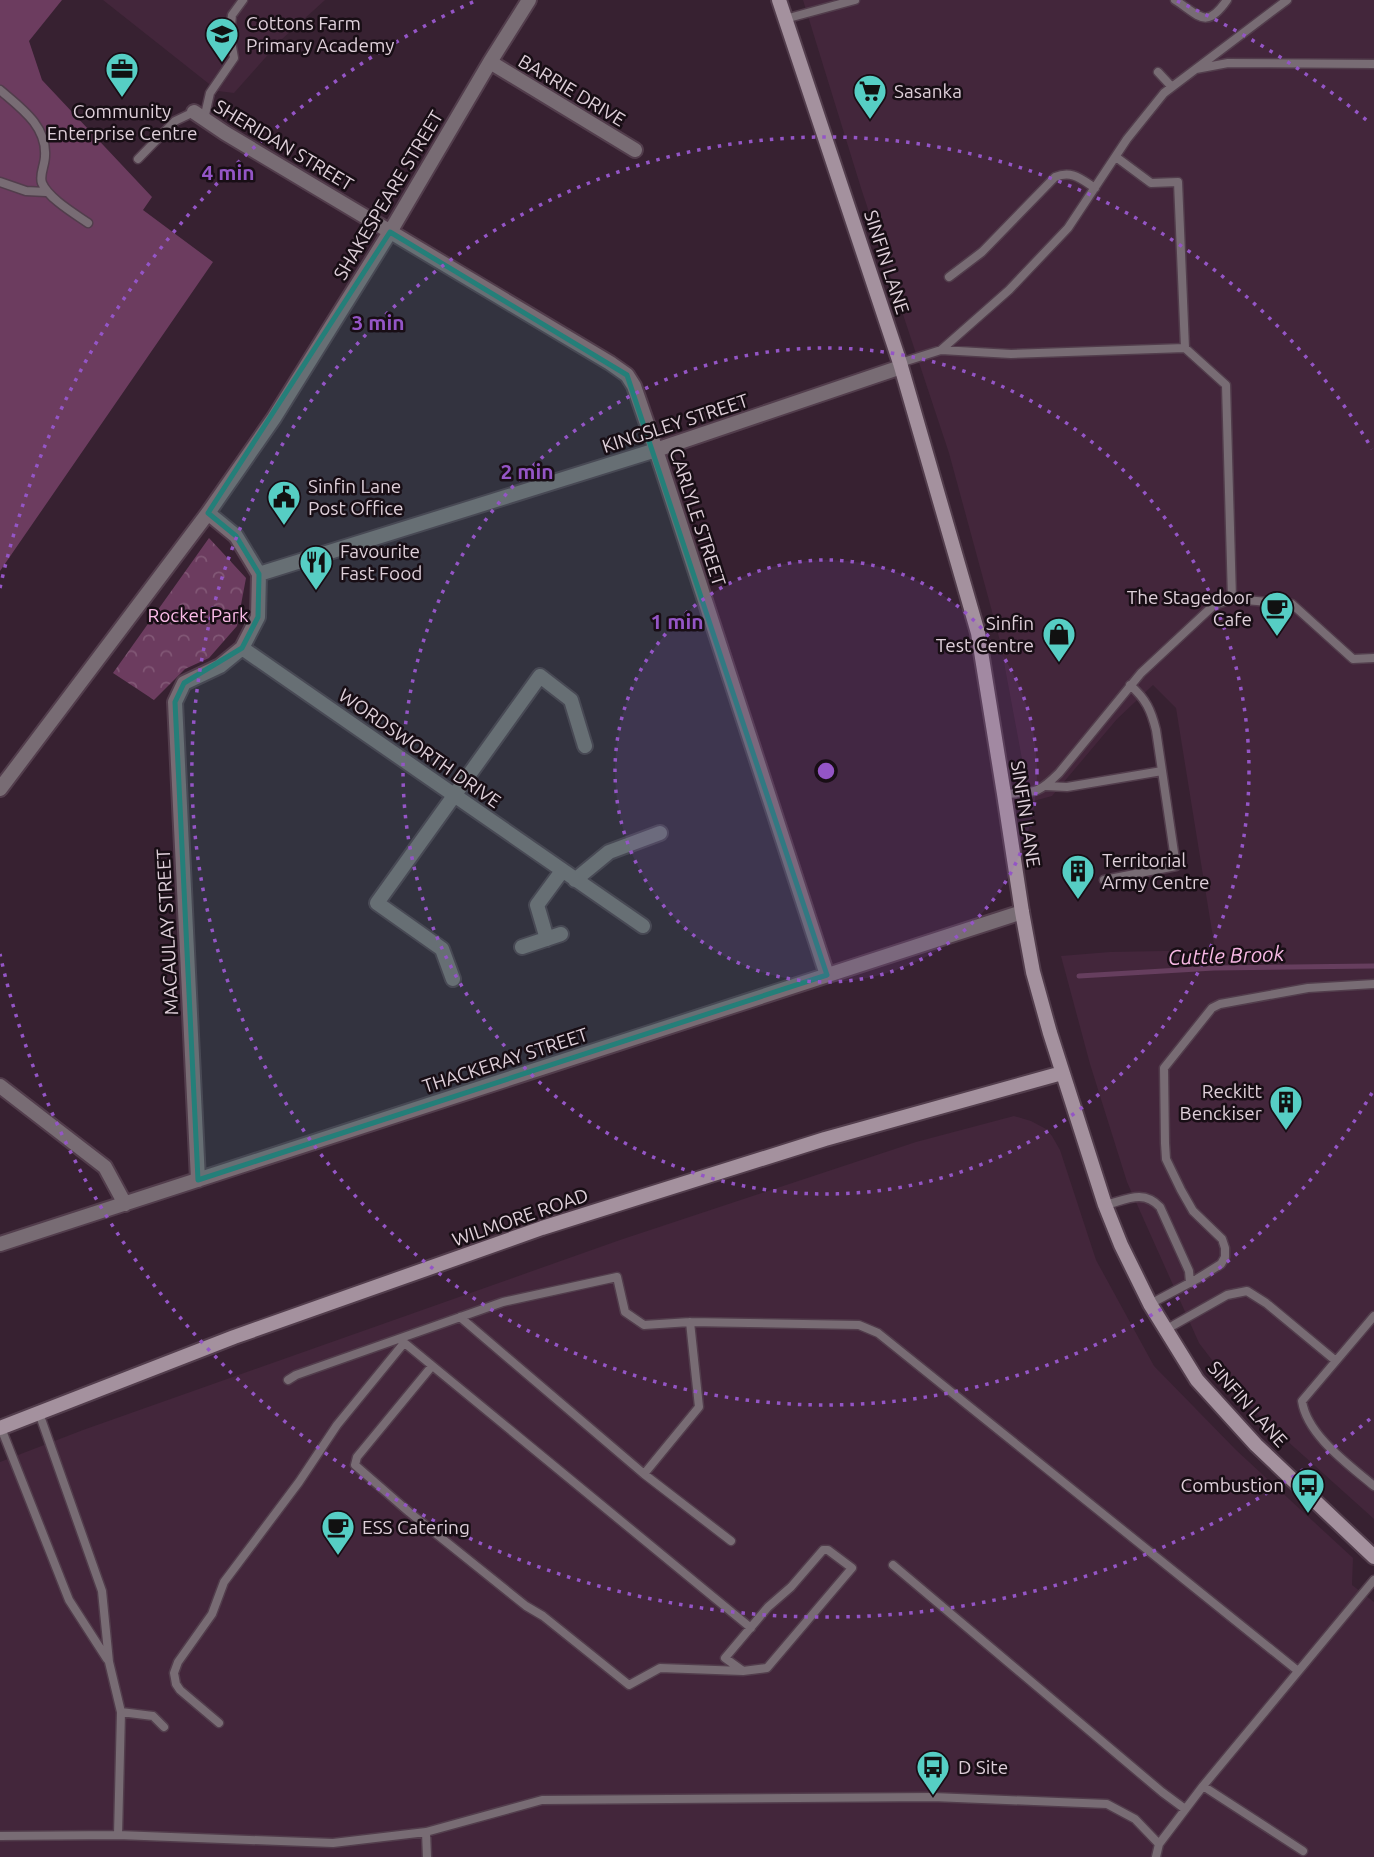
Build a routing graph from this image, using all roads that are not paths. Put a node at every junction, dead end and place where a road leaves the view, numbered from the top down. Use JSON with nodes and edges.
{"nodes":[{"id":1,"x":243,"y":0,"type":"edge"},
{"id":2,"x":529,"y":0,"type":"edge"},
{"id":3,"x":779,"y":0,"type":"edge"},
{"id":4,"x":856,"y":0,"type":"edge"},
{"id":5,"x":1175,"y":0,"type":"edge"},
{"id":6,"x":1227,"y":0,"type":"edge"},
{"id":7,"x":1287,"y":0,"type":"edge"},
{"id":8,"x":1276,"y":3,"type":"edge"},
{"id":9,"x":785,"y":19,"type":"junction"},
{"id":10,"x":490,"y":62,"type":"junction"},
{"id":11,"x":1374,"y":64,"type":"edge"},
{"id":12,"x":1193,"y":70,"type":"junction"},
{"id":13,"x":1158,"y":72,"type":"dead end"},
{"id":14,"x":1171,"y":86,"type":"junction"},
{"id":15,"x":0,"y":90,"type":"edge"},
{"id":16,"x":199,"y":116,"type":"junction"},
{"id":17,"x":635,"y":150,"type":"dead end"},
{"id":18,"x":1116,"y":157,"type":"junction"},
{"id":19,"x":138,"y":159,"type":"dead end"},
{"id":20,"x":0,"y":182,"type":"edge"},
{"id":21,"x":1095,"y":188,"type":"junction"},
{"id":22,"x":47,"y":192,"type":"junction"},
{"id":23,"x":88,"y":223,"type":"dead end"},
{"id":24,"x":390,"y":232,"type":"junction"},
{"id":25,"x":949,"y":277,"type":"dead end"},
{"id":26,"x":1185,"y":348,"type":"junction"},
{"id":27,"x":941,"y":350,"type":"junction"},
{"id":28,"x":900,"y":365,"type":"junction"},
{"id":29,"x":656,"y":450,"type":"junction"},
{"id":30,"x":208,"y":513,"type":"junction"},
{"id":31,"x":259,"y":574,"type":"junction"},
{"id":32,"x":1232,"y":599,"type":"junction"},
{"id":33,"x":242,"y":648,"type":"junction"},
{"id":34,"x":1374,"y":658,"type":"edge"},
{"id":35,"x":1130,"y":685,"type":"junction"},
{"id":36,"x":585,"y":746,"type":"dead end"},
{"id":37,"x":1162,"y":771,"type":"junction"},
{"id":38,"x":1046,"y":786,"type":"junction"},
{"id":39,"x":0,"y":789,"type":"edge"},
{"id":40,"x":1004,"y":794,"type":"junction"},
{"id":41,"x":454,"y":795,"type":"junction"},
{"id":42,"x":660,"y":833,"type":"dead end"},
{"id":43,"x":562,"y":871,"type":"junction"},
{"id":44,"x":575,"y":880,"type":"junction"},
{"id":45,"x":1104,"y":880,"type":"dead end"},
{"id":46,"x":1022,"y":912,"type":"junction"},
{"id":47,"x":643,"y":926,"type":"dead end"},
{"id":48,"x":522,"y":947,"type":"dead end"},
{"id":49,"x":827,"y":975,"type":"junction"},
{"id":50,"x":453,"y":979,"type":"dead end"},
{"id":51,"x":1374,"y":984,"type":"edge"},
{"id":52,"x":1062,"y":1073,"type":"junction"},
{"id":53,"x":0,"y":1086,"type":"edge"},
{"id":54,"x":198,"y":1181,"type":"junction"},
{"id":55,"x":125,"y":1203,"type":"junction"},
{"id":56,"x":1105,"y":1205,"type":"junction"},
{"id":57,"x":0,"y":1244,"type":"edge"},
{"id":58,"x":1190,"y":1283,"type":"junction"},
{"id":59,"x":1150,"y":1304,"type":"junction"},
{"id":60,"x":1374,"y":1316,"type":"edge"},
{"id":61,"x":460,"y":1317,"type":"junction"},
{"id":62,"x":690,"y":1322,"type":"junction"},
{"id":63,"x":1165,"y":1330,"type":"junction"},
{"id":64,"x":401,"y":1341,"type":"junction"},
{"id":65,"x":1336,"y":1361,"type":"junction"},
{"id":66,"x":432,"y":1366,"type":"junction"},
{"id":67,"x":288,"y":1380,"type":"dead end"},
{"id":68,"x":39,"y":1413,"type":"junction"},
{"id":69,"x":1,"y":1428,"type":"edge"},
{"id":70,"x":645,"y":1474,"type":"junction"},
{"id":71,"x":1374,"y":1486,"type":"edge"},
{"id":72,"x":732,"y":1541,"type":"dead end"},
{"id":73,"x":1374,"y":1557,"type":"edge"},
{"id":74,"x":892,"y":1564,"type":"dead end"},
{"id":75,"x":1374,"y":1580,"type":"edge"},
{"id":76,"x":751,"y":1628,"type":"junction"},
{"id":77,"x":108,"y":1662,"type":"junction"},
{"id":78,"x":743,"y":1671,"type":"junction"},
{"id":79,"x":1298,"y":1671,"type":"junction"},
{"id":80,"x":121,"y":1712,"type":"junction"},
{"id":81,"x":219,"y":1723,"type":"dead end"},
{"id":82,"x":164,"y":1727,"type":"dead end"},
{"id":83,"x":1203,"y":1787,"type":"junction"},
{"id":84,"x":1185,"y":1809,"type":"junction"},
{"id":85,"x":426,"y":1832,"type":"junction"},
{"id":86,"x":118,"y":1835,"type":"junction"},
{"id":87,"x":0,"y":1836,"type":"edge"},
{"id":88,"x":1159,"y":1844,"type":"junction"},
{"id":89,"x":1303,"y":1851,"type":"dead end"},
{"id":90,"x":427,"y":1857,"type":"edge"},
{"id":91,"x":1156,"y":1857,"type":"edge"}],
"edges":[{"from":1,"to":16,"type":"lane"},
{"from":2,"to":10,"type":"street","name":"SHAKESPEARE STREET"},
{"from":3,"to":9,"type":"street","name":"SINFIN LANE"},
{"from":4,"to":9,"type":"lane"},
{"from":5,"to":6,"type":"lane"},
{"from":7,"to":8,"type":"lane"},
{"from":8,"to":12,"type":"lane"},
{"from":9,"to":28,"type":"street","name":"SINFIN LANE"},
{"from":10,"to":17,"type":"street","name":"BARRIE DRIVE"},
{"from":10,"to":24,"type":"street","name":"SHAKESPEARE STREET"},
{"from":11,"to":12,"type":"lane"},
{"from":12,"to":14,"type":"lane"},
{"from":13,"to":14,"type":"lane"},
{"from":14,"to":18,"type":"lane"},
{"from":15,"to":22,"type":"lane"},
{"from":16,"to":19,"type":"lane"},
{"from":16,"to":24,"type":"street","name":"SHERIDAN STREET"},
{"from":18,"to":21,"type":"lane"},
{"from":18,"to":26,"type":"lane"},
{"from":20,"to":22,"type":"lane"},
{"from":21,"to":25,"type":"lane"},
{"from":21,"to":27,"type":"lane"},
{"from":22,"to":23,"type":"lane"},
{"from":24,"to":29,"type":"street","name":"CARLYLE STREET"},
{"from":24,"to":30,"type":"street","name":"SHAKESPEARE STREET"},
{"from":26,"to":27,"type":"lane"},
{"from":26,"to":32,"type":"lane"},
{"from":27,"to":28,"type":"lane"},
{"from":28,"to":29,"type":"street","name":"KINGSLEY STREET"},
{"from":28,"to":40,"type":"street","name":"SINFIN LANE"},
{"from":29,"to":31,"type":"street","name":"KINGSLEY STREET"},
{"from":29,"to":49,"type":"street","name":"CARLYLE STREET"},
{"from":30,"to":31,"type":"street"},
{"from":30,"to":39,"type":"street","name":"SHAKESPEARE STREET"},
{"from":31,"to":33,"type":"street"},
{"from":32,"to":34,"type":"lane"},
{"from":32,"to":35,"type":"lane"},
{"from":33,"to":41,"type":"street","name":"WORDSWORTH DRIVE"},
{"from":33,"to":54,"type":"street","name":"MACAULAY STREET"},
{"from":35,"to":37,"type":"lane"},
{"from":35,"to":38,"type":"lane"},
{"from":36,"to":41,"type":"street"},
{"from":37,"to":38,"type":"lane"},
{"from":37,"to":45,"type":"lane"},
{"from":38,"to":40,"type":"lane"},
{"from":40,"to":46,"type":"street","name":"SINFIN LANE"},
{"from":41,"to":43,"type":"street","name":"WORDSWORTH DRIVE"},
{"from":41,"to":50,"type":"street"},
{"from":42,"to":44,"type":"street"},
{"from":43,"to":44,"type":"street","name":"WORDSWORTH DRIVE"},
{"from":43,"to":48,"type":"street"},
{"from":44,"to":47,"type":"street","name":"WORDSWORTH DRIVE"},
{"from":46,"to":49,"type":"street","name":"THACKERAY STREET"},
{"from":46,"to":52,"type":"street","name":"SINFIN LANE"},
{"from":49,"to":54,"type":"street","name":"THACKERAY STREET"},
{"from":51,"to":58,"type":"lane"},
{"from":52,"to":56,"type":"street","name":"SINFIN LANE"},
{"from":52,"to":68,"type":"street","name":"WILMORE ROAD"},
{"from":53,"to":55,"type":"street"},
{"from":54,"to":55,"type":"street","name":"THACKERAY STREET"},
{"from":55,"to":57,"type":"street","name":"THACKERAY STREET"},
{"from":56,"to":58,"type":"lane"},
{"from":56,"to":59,"type":"street","name":"SINFIN LANE"},
{"from":58,"to":59,"type":"lane"},
{"from":59,"to":63,"type":"street","name":"SINFIN LANE"},
{"from":60,"to":65,"type":"lane"},
{"from":61,"to":62,"type":"lane"},
{"from":61,"to":64,"type":"lane"},
{"from":61,"to":70,"type":"lane"},
{"from":62,"to":70,"type":"lane"},
{"from":62,"to":79,"type":"lane"},
{"from":63,"to":65,"type":"lane"},
{"from":63,"to":73,"type":"street","name":"SINFIN LANE"},
{"from":64,"to":66,"type":"lane"},
{"from":64,"to":67,"type":"lane"},
{"from":64,"to":81,"type":"lane"},
{"from":65,"to":71,"type":"lane"},
{"from":66,"to":76,"type":"lane"},
{"from":66,"to":78,"type":"lane"},
{"from":68,"to":69,"type":"street","name":"WILMORE ROAD"},
{"from":68,"to":77,"type":"lane"},
{"from":69,"to":77,"type":"lane"},
{"from":70,"to":72,"type":"lane"},
{"from":74,"to":84,"type":"lane"},
{"from":75,"to":79,"type":"lane"},
{"from":76,"to":78,"type":"lane"},
{"from":76,"to":78,"type":"lane"},
{"from":77,"to":80,"type":"lane"},
{"from":79,"to":83,"type":"lane"},
{"from":80,"to":82,"type":"lane"},
{"from":80,"to":86,"type":"lane"},
{"from":83,"to":84,"type":"lane"},
{"from":83,"to":89,"type":"lane"},
{"from":84,"to":88,"type":"lane"},
{"from":85,"to":86,"type":"lane"},
{"from":85,"to":88,"type":"lane"},
{"from":85,"to":90,"type":"lane"},
{"from":86,"to":87,"type":"lane"},
{"from":88,"to":91,"type":"lane"}]}
